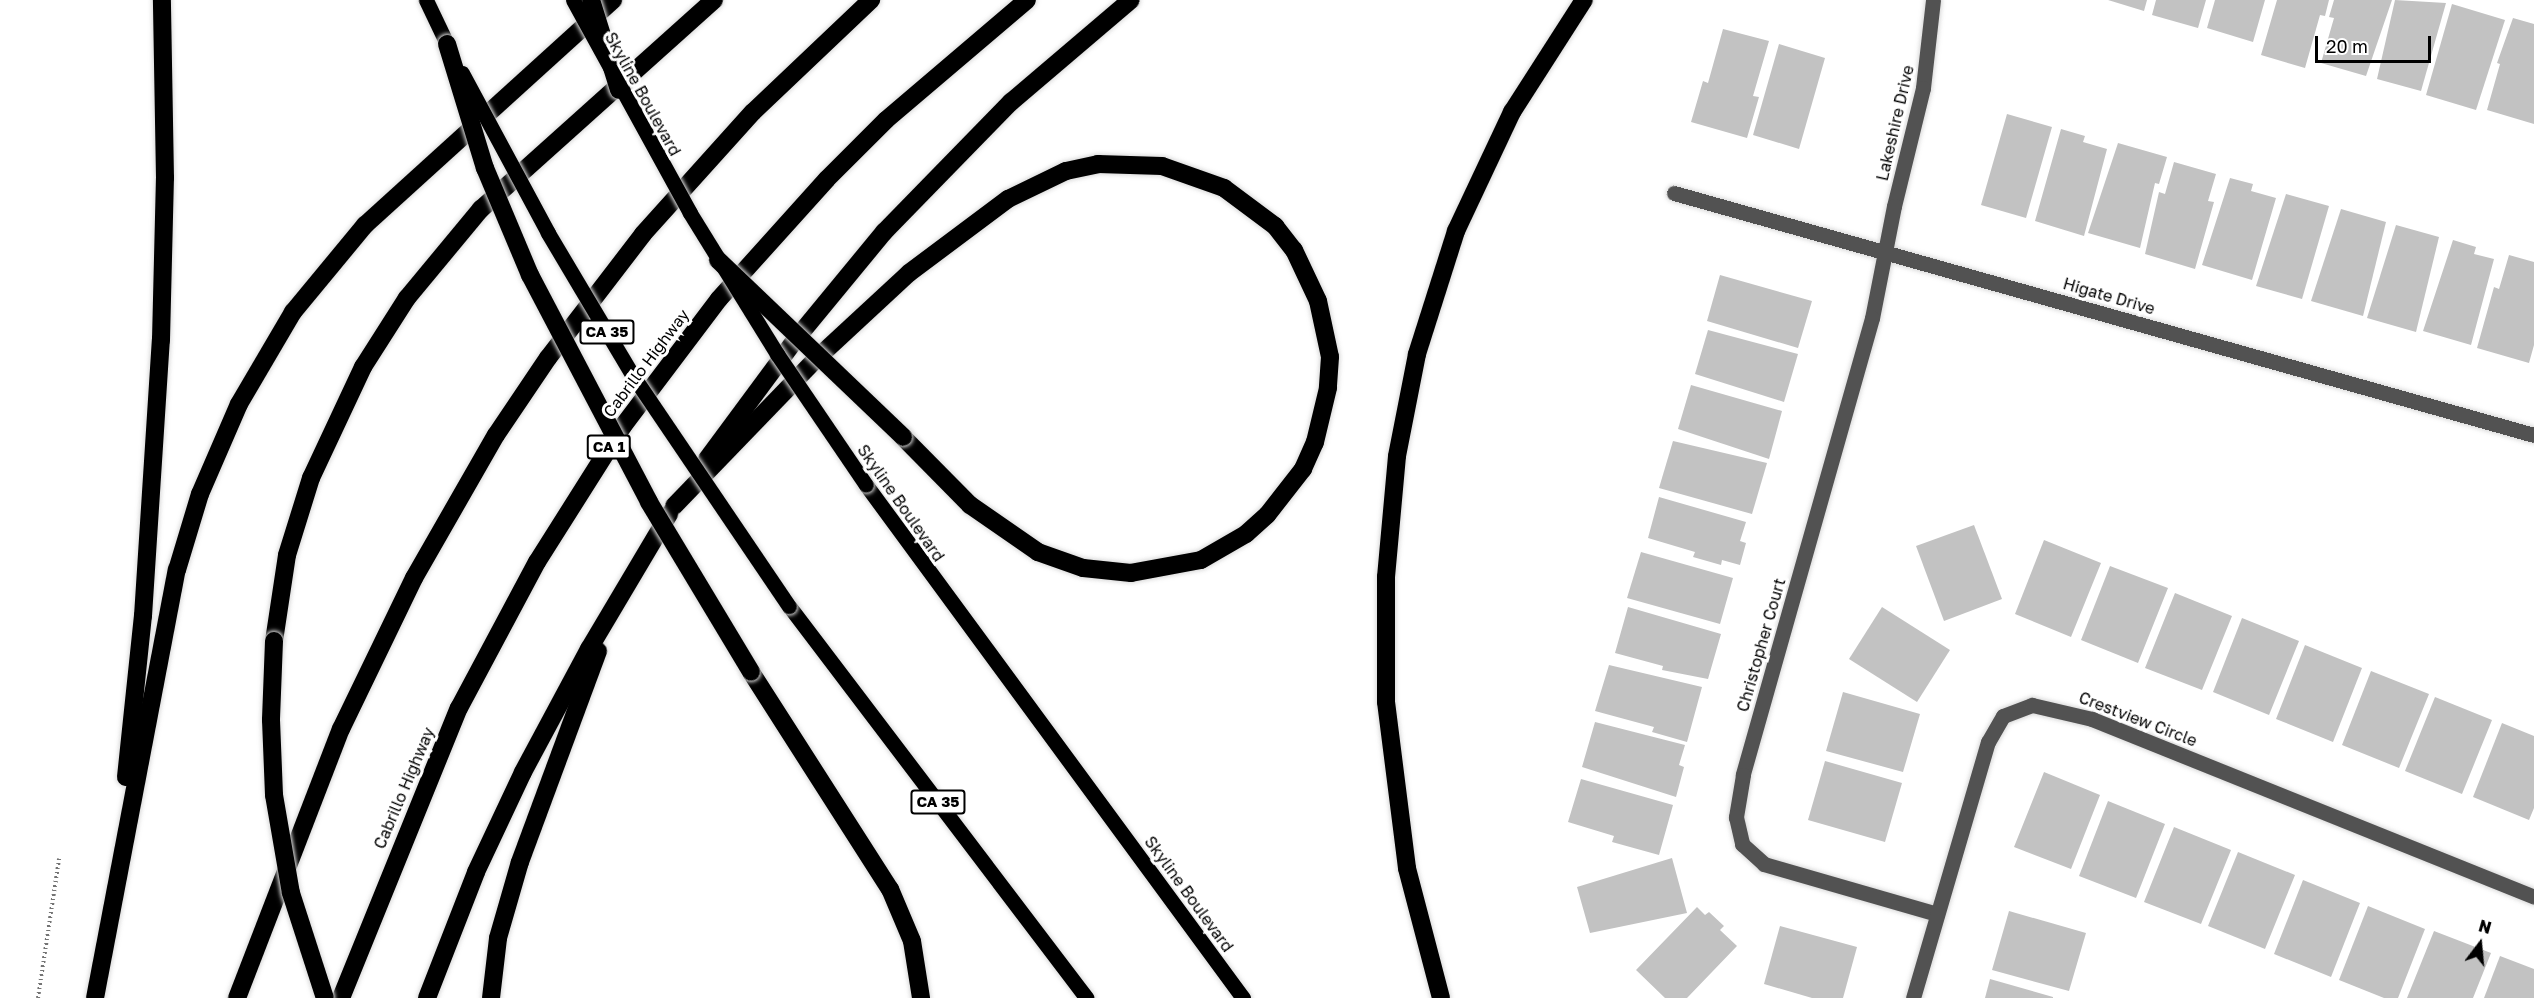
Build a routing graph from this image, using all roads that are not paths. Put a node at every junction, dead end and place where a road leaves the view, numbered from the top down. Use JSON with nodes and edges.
{"nodes":[{"id":1,"x":162,"y":0,"type":"edge"},
{"id":2,"x":426,"y":0,"type":"edge"},
{"id":3,"x":573,"y":0,"type":"edge"},
{"id":4,"x":591,"y":0,"type":"edge"},
{"id":5,"x":613,"y":0,"type":"edge"},
{"id":6,"x":714,"y":0,"type":"edge"},
{"id":7,"x":871,"y":0,"type":"edge"},
{"id":8,"x":1027,"y":0,"type":"edge"},
{"id":9,"x":1131,"y":0,"type":"edge"},
{"id":10,"x":1584,"y":0,"type":"edge"},
{"id":11,"x":1933,"y":0,"type":"edge"},
{"id":12,"x":447,"y":44,"type":"junction"},
{"id":13,"x":619,"y":90,"type":"junction"},
{"id":14,"x":1674,"y":193,"type":"dead end"},
{"id":15,"x":1885,"y":252,"type":"junction"},
{"id":16,"x":718,"y":260,"type":"junction"},
{"id":17,"x":2534,"y":435,"type":"edge"},
{"id":18,"x":674,"y":506,"type":"junction"},
{"id":19,"x":619,"y":597,"type":"junction"},
{"id":20,"x":2534,"y":897,"type":"edge"},
{"id":21,"x":112,"y":908,"type":"junction"},
{"id":22,"x":1937,"y":914,"type":"junction"},
{"id":23,"x":95,"y":998,"type":"edge"},
{"id":24,"x":237,"y":998,"type":"edge"},
{"id":25,"x":325,"y":998,"type":"edge"},
{"id":26,"x":341,"y":998,"type":"edge"},
{"id":27,"x":427,"y":998,"type":"edge"},
{"id":28,"x":491,"y":998,"type":"edge"},
{"id":29,"x":921,"y":998,"type":"edge"},
{"id":30,"x":1087,"y":998,"type":"edge"},
{"id":31,"x":1243,"y":998,"type":"edge"},
{"id":32,"x":1441,"y":998,"type":"edge"},
{"id":33,"x":1913,"y":998,"type":"edge"}],
"edges":[{"from":1,"to":21,"type":"highway"},
{"from":2,"to":12,"type":"main road","number":"CA 35"},
{"from":3,"to":13,"type":"main road","name":"Skyline Boulevard","bridge":true},
{"from":4,"to":13,"type":"highway","bridge":true},
{"from":5,"to":21,"type":"highway"},
{"from":6,"to":25,"type":"highway","bridge":true},
{"from":7,"to":24,"type":"highway"},
{"from":8,"to":26,"type":"highway","name":"Cabrillo Highway","number":"CA 1"},
{"from":9,"to":18,"type":"highway"},
{"from":10,"to":32,"type":"highway"},
{"from":11,"to":15,"type":"street","name":"Lakeshire Drive"},
{"from":12,"to":29,"type":"highway","bridge":true},
{"from":12,"to":30,"type":"main road","number":"CA 35","bridge":true},
{"from":13,"to":16,"type":"main road","name":"Skyline Boulevard","bridge":true},
{"from":14,"to":15,"type":"street","name":"Higate Drive"},
{"from":15,"to":17,"type":"street","name":"Higate Drive"},
{"from":15,"to":22,"type":"street","name":"Christopher Court"},
{"from":16,"to":18,"type":"highway","bridge":true},
{"from":16,"to":31,"type":"main road","name":"Skyline Boulevard","bridge":true},
{"from":18,"to":19,"type":"highway"},
{"from":19,"to":27,"type":"highway"},
{"from":19,"to":28,"type":"highway"},
{"from":20,"to":22,"type":"street","name":"Crestview Circle"},
{"from":21,"to":23,"type":"highway"},
{"from":22,"to":33,"type":"street","name":"Crestview Circle"}]}
